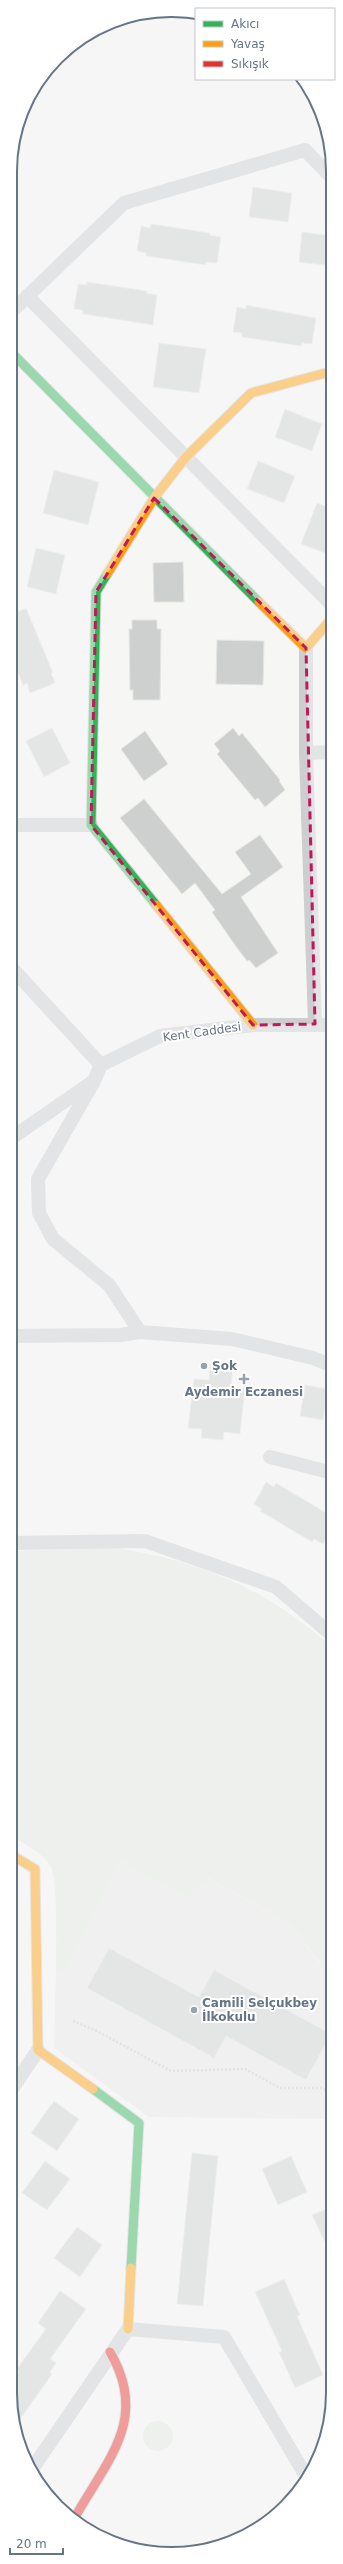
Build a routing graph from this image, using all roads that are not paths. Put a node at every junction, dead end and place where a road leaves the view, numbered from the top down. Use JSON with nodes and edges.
{"nodes":[{"id":1,"x":326,"y":169,"type":"edge"},
{"id":2,"x":27,"y":296,"type":"junction"},
{"id":3,"x":17,"y":306,"type":"edge"},
{"id":4,"x":17,"y":358,"type":"edge"},
{"id":5,"x":326,"y":373,"type":"edge"},
{"id":6,"x":186,"y":457,"type":"junction"},
{"id":7,"x":154,"y":498,"type":"junction"},
{"id":8,"x":326,"y":599,"type":"edge"},
{"id":9,"x":326,"y":625,"type":"edge"},
{"id":10,"x":306,"y":648,"type":"junction"},
{"id":11,"x":326,"y":752,"type":"edge"},
{"id":12,"x":306,"y":753,"type":"junction"},
{"id":13,"x":17,"y":825,"type":"edge"},
{"id":14,"x":92,"y":825,"type":"junction"},
{"id":15,"x":17,"y":974,"type":"edge"},
{"id":16,"x":315,"y":1024,"type":"junction"},
{"id":17,"x":253,"y":1025,"type":"junction"},
{"id":18,"x":326,"y":1025,"type":"edge"},
{"id":19,"x":101,"y":1065,"type":"junction"},
{"id":20,"x":94,"y":1081,"type":"junction"},
{"id":21,"x":17,"y":1134,"type":"edge"},
{"id":22,"x":140,"y":1332,"type":"junction"},
{"id":23,"x":17,"y":1336,"type":"edge"},
{"id":24,"x":326,"y":1363,"type":"edge"},
{"id":25,"x":270,"y":1457,"type":"dead end"},
{"id":26,"x":326,"y":1472,"type":"edge"},
{"id":27,"x":17,"y":1543,"type":"edge"},
{"id":28,"x":326,"y":1630,"type":"edge"},
{"id":29,"x":17,"y":1858,"type":"edge"},
{"id":30,"x":38,"y":2050,"type":"junction"},
{"id":31,"x":17,"y":2082,"type":"edge"},
{"id":32,"x":128,"y":2329,"type":"junction"},
{"id":33,"x":110,"y":2352,"type":"junction"},
{"id":34,"x":35,"y":2465,"type":"edge"},
{"id":35,"x":305,"y":2471,"type":"edge"},
{"id":36,"x":76,"y":2515,"type":"edge"}],
"edges":[{"from":1,"to":2,"type":"street"},
{"from":2,"to":3,"type":"street"},
{"from":2,"to":6,"type":"street"},
{"from":4,"to":7,"type":"street"},
{"from":5,"to":6,"type":"street"},
{"from":6,"to":7,"type":"street"},
{"from":6,"to":8,"type":"street"},
{"from":7,"to":10,"type":"street"},
{"from":7,"to":14,"type":"street"},
{"from":9,"to":10,"type":"street"},
{"from":10,"to":12,"type":"street"},
{"from":11,"to":12,"type":"street"},
{"from":12,"to":16,"type":"street"},
{"from":13,"to":14,"type":"street"},
{"from":14,"to":17,"type":"street"},
{"from":15,"to":19,"type":"street"},
{"from":16,"to":17,"type":"street","name":"Kent Caddesi"},
{"from":16,"to":18,"type":"street","name":"Kent Caddesi"},
{"from":17,"to":19,"type":"street","name":"Kent Caddesi"},
{"from":19,"to":20,"type":"street"},
{"from":20,"to":21,"type":"street"},
{"from":20,"to":22,"type":"street"},
{"from":22,"to":23,"type":"street"},
{"from":22,"to":24,"type":"street"},
{"from":25,"to":26,"type":"street"},
{"from":27,"to":28,"type":"street"},
{"from":29,"to":30,"type":"street"},
{"from":30,"to":31,"type":"street"},
{"from":30,"to":32,"type":"street"},
{"from":32,"to":33,"type":"street"},
{"from":32,"to":35,"type":"street"},
{"from":33,"to":34,"type":"street"},
{"from":33,"to":36,"type":"street"}]}
